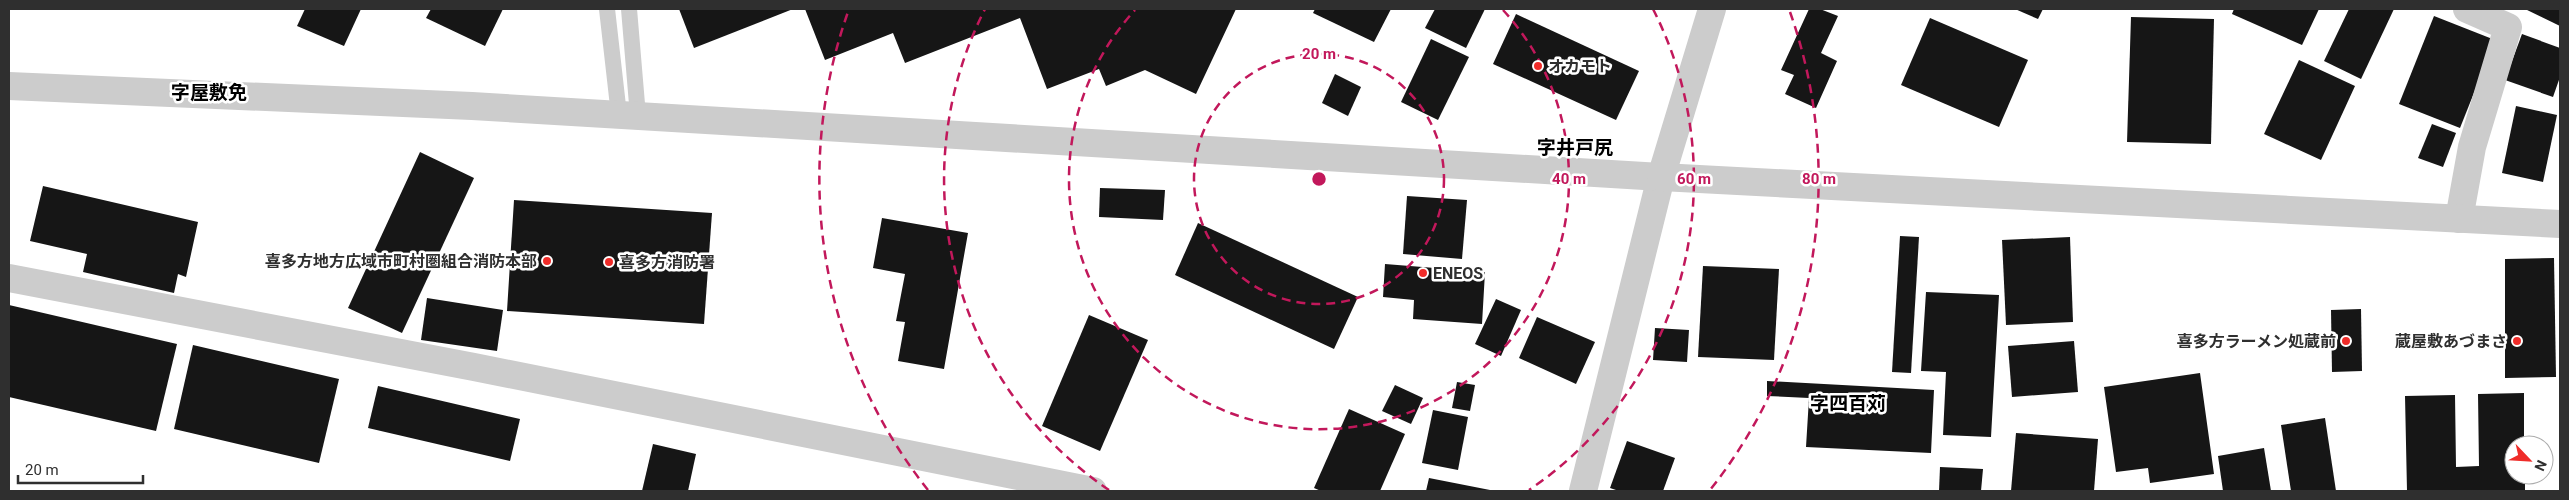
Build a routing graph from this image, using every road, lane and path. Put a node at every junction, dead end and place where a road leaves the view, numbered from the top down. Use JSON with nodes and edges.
{"nodes":[{"id":1,"x":607,"y":9,"type":"edge"},
{"id":2,"x":629,"y":9,"type":"edge"},
{"id":3,"x":1712,"y":9,"type":"edge"},
{"id":4,"x":2467,"y":9,"type":"edge"},
{"id":5,"x":9,"y":86,"type":"edge"},
{"id":6,"x":628,"y":116,"type":"junction"},
{"id":7,"x":1661,"y":177,"type":"junction"},
{"id":8,"x":2459,"y":219,"type":"junction"},
{"id":9,"x":2560,"y":224,"type":"edge"},
{"id":10,"x":9,"y":278,"type":"edge"},
{"id":11,"x":1093,"y":491,"type":"edge"},
{"id":12,"x":1583,"y":491,"type":"edge"}],
"edges":[{"from":1,"to":6,"type":"lane"},
{"from":2,"to":6,"type":"lane"},
{"from":3,"to":7,"type":"street"},
{"from":4,"to":8,"type":"street"},
{"from":5,"to":6,"type":"street"},
{"from":6,"to":7,"type":"street"},
{"from":7,"to":8,"type":"street"},
{"from":7,"to":12,"type":"street"},
{"from":8,"to":9,"type":"street"},
{"from":10,"to":11,"type":"street"}]}
